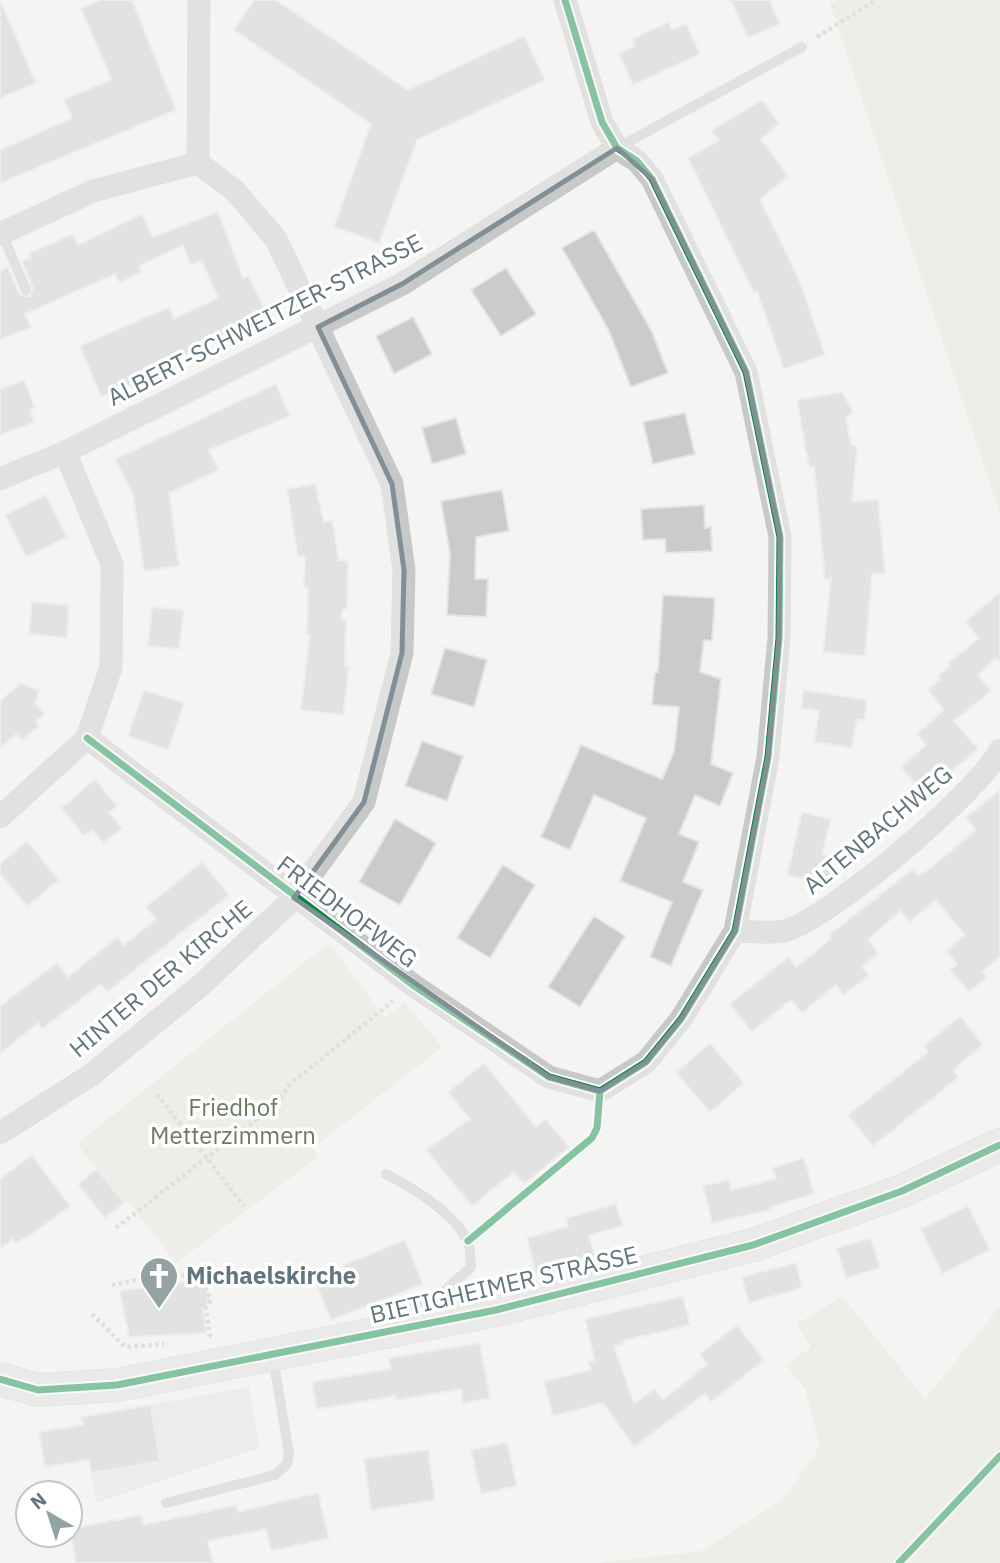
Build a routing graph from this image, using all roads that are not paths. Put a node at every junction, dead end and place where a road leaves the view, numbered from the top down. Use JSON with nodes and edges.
{"nodes":[{"id":1,"x":200,"y":0,"type":"edge"},
{"id":2,"x":565,"y":0,"type":"edge"},
{"id":3,"x":802,"y":47,"type":"road end"},
{"id":4,"x":617,"y":148,"type":"junction"},
{"id":5,"x":198,"y":163,"type":"junction"},
{"id":6,"x":1,"y":234,"type":"edge"},
{"id":7,"x":26,"y":290,"type":"dead end"},
{"id":8,"x":318,"y":327,"type":"junction"},
{"id":9,"x":65,"y":452,"type":"junction"},
{"id":10,"x":0,"y":479,"type":"edge"},
{"id":11,"x":87,"y":738,"type":"junction"},
{"id":12,"x":1000,"y":750,"type":"edge"},
{"id":13,"x":0,"y":817,"type":"edge"},
{"id":14,"x":295,"y":898,"type":"junction"},
{"id":15,"x":735,"y":931,"type":"junction"},
{"id":16,"x":0,"y":1133,"type":"edge"},
{"id":17,"x":1000,"y":1145,"type":"edge"},
{"id":18,"x":386,"y":1174,"type":"dead end"},
{"id":19,"x":362,"y":1338,"type":"junction"},
{"id":20,"x":272,"y":1355,"type":"junction"},
{"id":21,"x":0,"y":1379,"type":"edge"},
{"id":22,"x":1000,"y":1456,"type":"edge"},
{"id":23,"x":166,"y":1503,"type":"dead end"},
{"id":24,"x":899,"y":1563,"type":"edge"}],
"edges":[{"from":1,"to":5,"type":"street"},
{"from":2,"to":4,"type":"street"},
{"from":3,"to":4,"type":"lane","name":"ALBERT-SCHWEITZER-STRASSE"},
{"from":4,"to":8,"type":"street","name":"ALBERT-SCHWEITZER-STRASSE"},
{"from":4,"to":15,"type":"street"},
{"from":5,"to":6,"type":"street"},
{"from":5,"to":8,"type":"street","name":"HINTER DER KIRCHE"},
{"from":6,"to":7,"type":"lane"},
{"from":8,"to":9,"type":"street","name":"ALBERT-SCHWEITZER-STRASSE"},
{"from":8,"to":14,"type":"street","name":"HINTER DER KIRCHE"},
{"from":9,"to":10,"type":"street","name":"ALBERT-SCHWEITZER-STRASSE"},
{"from":9,"to":11,"type":"street"},
{"from":11,"to":13,"type":"street"},
{"from":11,"to":14,"type":"street","name":"FRIEDHOFWEG"},
{"from":12,"to":15,"type":"street","name":"ALTENBACHWEG"},
{"from":14,"to":15,"type":"street","name":"FRIEDHOFWEG"},
{"from":14,"to":16,"type":"street","name":"HINTER DER KIRCHE"},
{"from":17,"to":19,"type":"main road","name":"BIETIGHEIMER STRASSE"},
{"from":18,"to":19,"type":"lane"},
{"from":19,"to":20,"type":"main road","name":"BIETIGHEIMER STRASSE"},
{"from":20,"to":21,"type":"main road","name":"BIETIGHEIMER STRASSE"},
{"from":20,"to":23,"type":"lane"},
{"from":22,"to":24,"type":"lane"}]}
